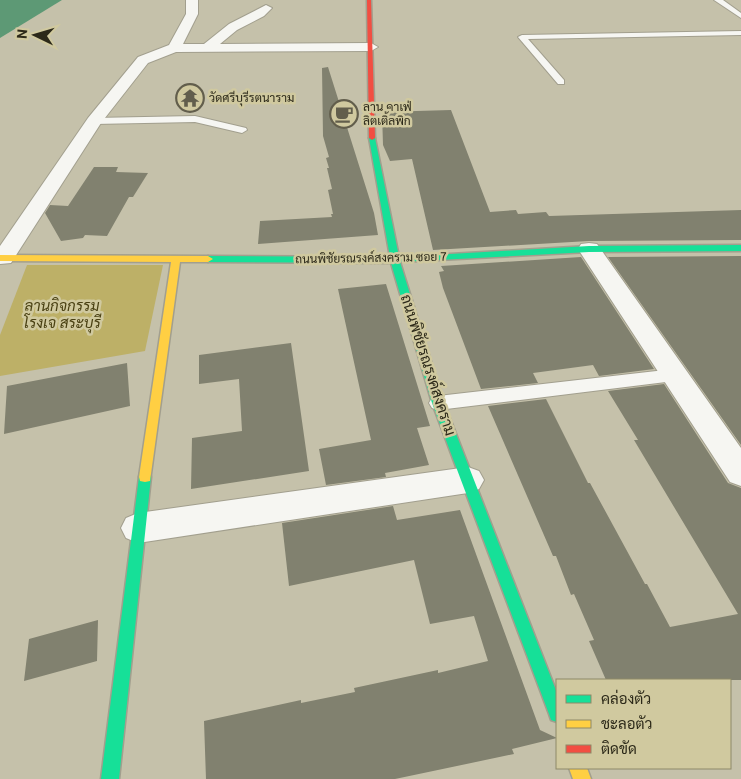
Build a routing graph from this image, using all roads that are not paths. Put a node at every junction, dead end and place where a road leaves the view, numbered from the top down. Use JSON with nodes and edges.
{"nodes":[{"id":1,"x":192,"y":0,"type":"edge"},
{"id":2,"x":369,"y":0,"type":"edge"},
{"id":3,"x":718,"y":0,"type":"edge"},
{"id":4,"x":266,"y":8,"type":"dead end"},
{"id":5,"x":741,"y":16,"type":"edge"},
{"id":6,"x":741,"y":33,"type":"edge"},
{"id":7,"x":371,"y":47,"type":"junction"},
{"id":8,"x":174,"y":48,"type":"junction"},
{"id":9,"x":207,"y":48,"type":"junction"},
{"id":10,"x":561,"y":82,"type":"dead end"},
{"id":11,"x":94,"y":121,"type":"junction"},
{"id":12,"x":242,"y":130,"type":"dead end"},
{"id":13,"x":588,"y":249,"type":"junction"},
{"id":14,"x":739,"y":250,"type":"edge"},
{"id":15,"x":1,"y":258,"type":"edge"},
{"id":16,"x":176,"y":258,"type":"junction"},
{"id":17,"x":395,"y":260,"type":"junction"},
{"id":18,"x":674,"y":375,"type":"junction"},
{"id":19,"x":438,"y":403,"type":"junction"},
{"id":20,"x":741,"y":474,"type":"edge"},
{"id":21,"x":468,"y":480,"type":"junction"},
{"id":22,"x":138,"y":528,"type":"junction"},
{"id":23,"x":556,"y":711,"type":"edge"},
{"id":24,"x":110,"y":779,"type":"edge"}],
"edges":[{"from":1,"to":8,"type":"street"},
{"from":2,"to":7,"type":"street","name":"ถนนพิชัยรณรงค์สงคราม"},
{"from":3,"to":5,"type":"lane"},
{"from":4,"to":9,"type":"street"},
{"from":6,"to":10,"type":"lane"},
{"from":7,"to":9,"type":"street"},
{"from":7,"to":17,"type":"street","name":"ถนนพิชัยรณรงค์สงคราม"},
{"from":8,"to":9,"type":"street"},
{"from":8,"to":11,"type":"street"},
{"from":11,"to":12,"type":"lane"},
{"from":11,"to":15,"type":"street"},
{"from":13,"to":14,"type":"street","name":"ถนนพิชัยรณรงค์สงคราม ซอย 7"},
{"from":13,"to":17,"type":"street","name":"ถนนพิชัยรณรงค์สงคราม ซอย 7"},
{"from":13,"to":18,"type":"street"},
{"from":15,"to":16,"type":"street","name":"ถนนพิชัยรณรงค์สงคราม ซอย 7"},
{"from":16,"to":17,"type":"street","name":"ถนนพิชัยรณรงค์สงคราม ซอย 7"},
{"from":16,"to":22,"type":"street"},
{"from":17,"to":19,"type":"street","name":"ถนนพิชัยรณรงค์สงคราม"},
{"from":18,"to":19,"type":"lane"},
{"from":18,"to":20,"type":"street"},
{"from":19,"to":21,"type":"street","name":"ถนนพิชัยรณรงค์สงคราม"},
{"from":21,"to":22,"type":"street"},
{"from":21,"to":23,"type":"street","name":"ถนนพิชัยรณรงค์สงคราม"},
{"from":22,"to":24,"type":"street"}]}
